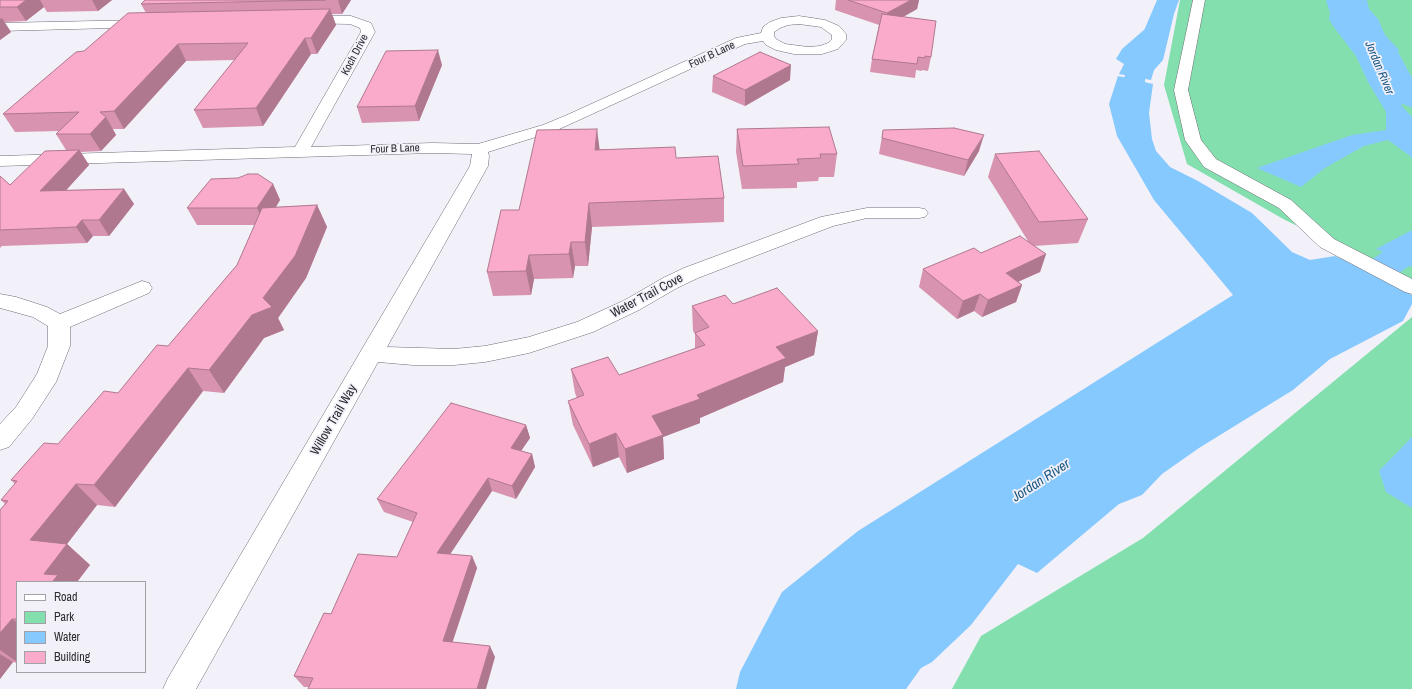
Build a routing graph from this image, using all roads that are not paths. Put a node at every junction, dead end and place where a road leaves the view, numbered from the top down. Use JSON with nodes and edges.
{"nodes":[{"id":1,"x":1199,"y":0,"type":"edge"},
{"id":2,"x":288,"y":20,"type":"edge"},
{"id":3,"x":160,"y":23,"type":"edge"},
{"id":4,"x":0,"y":27,"type":"edge"},
{"id":5,"x":767,"y":36,"type":"junction"},
{"id":6,"x":479,"y":149,"type":"junction"},
{"id":7,"x":300,"y":152,"type":"junction"},
{"id":8,"x":0,"y":161,"type":"edge"},
{"id":9,"x":919,"y":213,"type":"dead end"},
{"id":10,"x":142,"y":288,"type":"dead end"},
{"id":11,"x":1412,"y":288,"type":"edge"},
{"id":12,"x":0,"y":301,"type":"edge"},
{"id":13,"x":59,"y":323,"type":"junction"},
{"id":14,"x":372,"y":354,"type":"junction"},
{"id":15,"x":0,"y":440,"type":"edge"},
{"id":16,"x":180,"y":689,"type":"edge"}],
"edges":[{"from":1,"to":11,"type":"street"},
{"from":2,"to":7,"type":"street","name":"Koch Drive"},
{"from":3,"to":4,"type":"street"},
{"from":5,"to":5,"type":"street"},
{"from":5,"to":6,"type":"street","name":"Four B Lane"},
{"from":6,"to":7,"type":"street","name":"Four B Lane"},
{"from":6,"to":14,"type":"street","name":"Willow Trail Way"},
{"from":7,"to":8,"type":"street","name":"Four B Lane"},
{"from":9,"to":14,"type":"street","name":"Water Trail Cove"},
{"from":10,"to":13,"type":"street"},
{"from":12,"to":13,"type":"street"},
{"from":13,"to":15,"type":"street"},
{"from":14,"to":16,"type":"street","name":"Willow Trail Way"}]}
